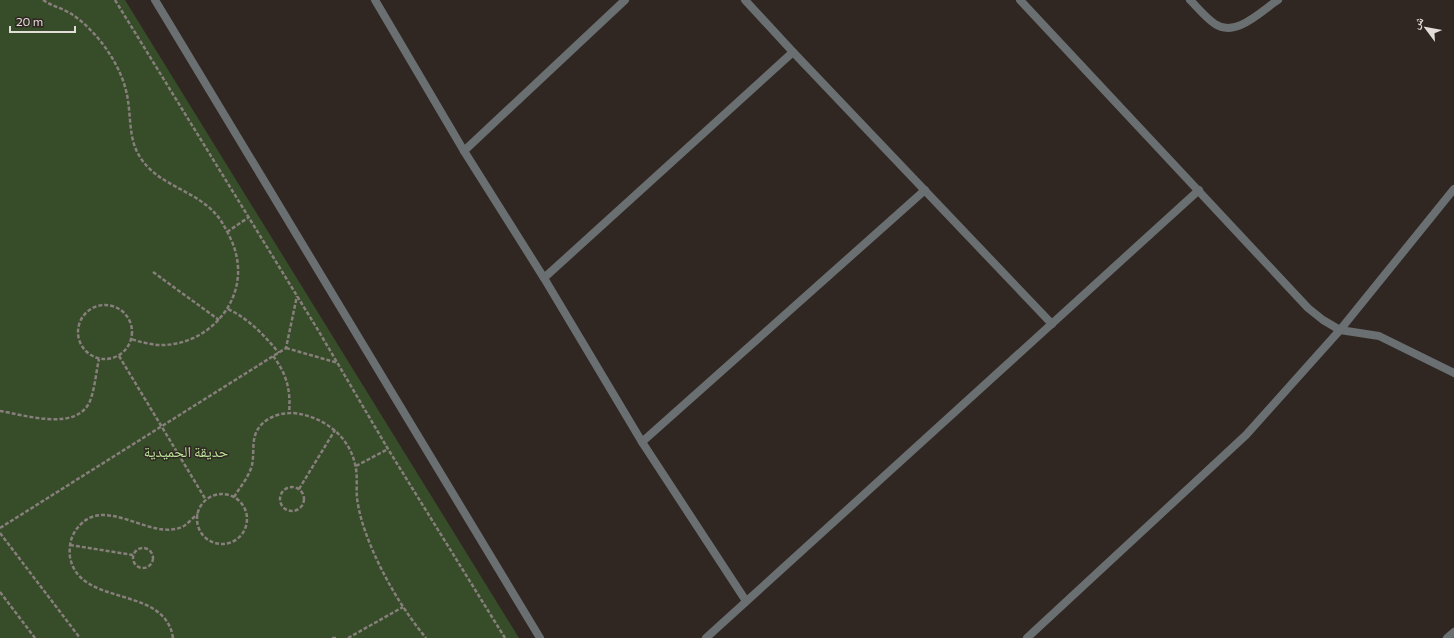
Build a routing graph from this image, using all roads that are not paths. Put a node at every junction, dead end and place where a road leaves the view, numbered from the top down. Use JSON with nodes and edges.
{"nodes":[{"id":1,"x":155,"y":0,"type":"edge"},
{"id":2,"x":375,"y":0,"type":"edge"},
{"id":3,"x":625,"y":0,"type":"edge"},
{"id":4,"x":745,"y":0,"type":"edge"},
{"id":5,"x":1020,"y":0,"type":"edge"},
{"id":6,"x":1190,"y":0,"type":"edge"},
{"id":7,"x":1278,"y":0,"type":"edge"},
{"id":8,"x":792,"y":52,"type":"junction"},
{"id":9,"x":464,"y":150,"type":"junction"},
{"id":10,"x":1454,"y":189,"type":"edge"},
{"id":11,"x":925,"y":190,"type":"junction"},
{"id":12,"x":1199,"y":190,"type":"junction"},
{"id":13,"x":544,"y":278,"type":"junction"},
{"id":14,"x":1052,"y":324,"type":"junction"},
{"id":15,"x":1340,"y":330,"type":"junction"},
{"id":16,"x":1454,"y":373,"type":"edge"},
{"id":17,"x":642,"y":442,"type":"junction"},
{"id":18,"x":746,"y":601,"type":"junction"},
{"id":19,"x":1454,"y":632,"type":"edge"},
{"id":20,"x":540,"y":638,"type":"edge"},
{"id":21,"x":706,"y":638,"type":"edge"},
{"id":22,"x":1027,"y":638,"type":"edge"},
{"id":23,"x":1447,"y":638,"type":"edge"}],
"edges":[{"from":1,"to":20,"type":"street"},
{"from":2,"to":9,"type":"street"},
{"from":3,"to":9,"type":"street"},
{"from":4,"to":8,"type":"street"},
{"from":5,"to":12,"type":"street"},
{"from":6,"to":7,"type":"street"},
{"from":8,"to":11,"type":"street"},
{"from":8,"to":13,"type":"street"},
{"from":9,"to":13,"type":"street"},
{"from":10,"to":15,"type":"street"},
{"from":11,"to":14,"type":"street"},
{"from":11,"to":17,"type":"street"},
{"from":12,"to":14,"type":"street"},
{"from":12,"to":15,"type":"street"},
{"from":13,"to":17,"type":"street"},
{"from":14,"to":18,"type":"street"},
{"from":15,"to":16,"type":"street"},
{"from":15,"to":22,"type":"street"},
{"from":17,"to":18,"type":"street"},
{"from":18,"to":21,"type":"street"},
{"from":19,"to":23,"type":"street"}]}
